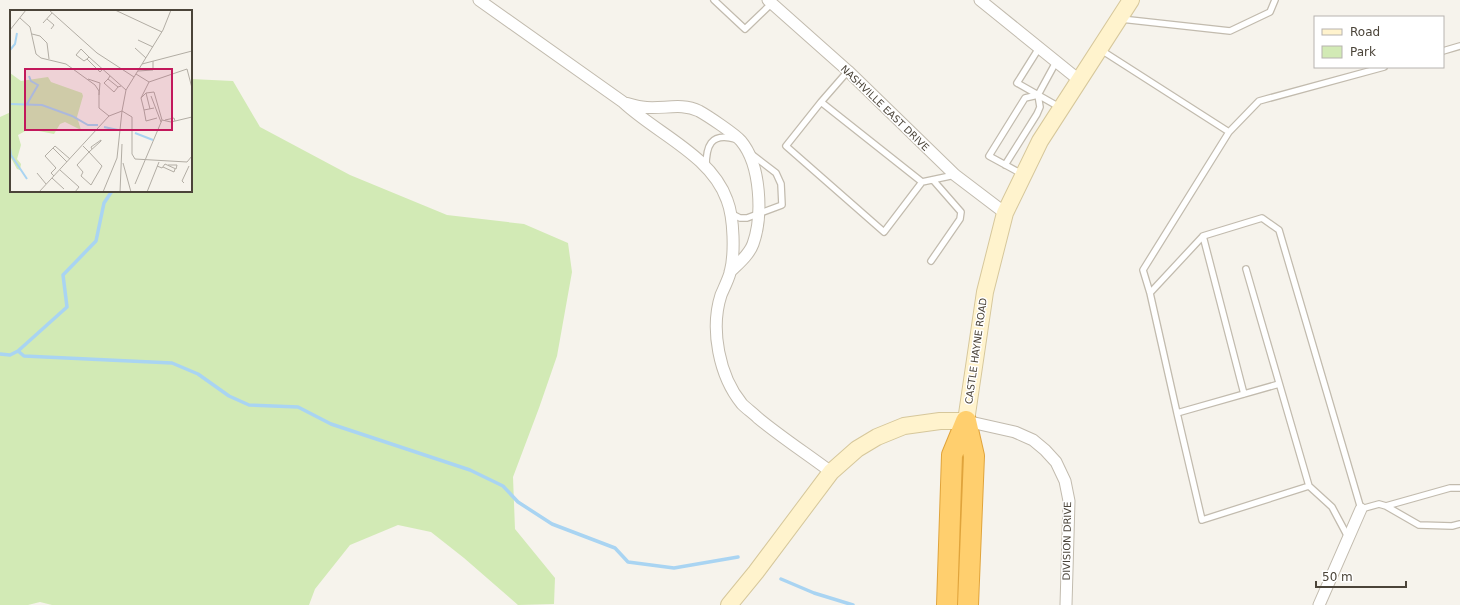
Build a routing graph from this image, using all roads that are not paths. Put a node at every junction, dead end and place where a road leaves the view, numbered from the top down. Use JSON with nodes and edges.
{"nodes":[{"id":1,"x":479,"y":0,"type":"edge"},
{"id":2,"x":714,"y":0,"type":"edge"},
{"id":3,"x":980,"y":0,"type":"edge"},
{"id":4,"x":1131,"y":0,"type":"edge"},
{"id":5,"x":1275,"y":0,"type":"edge"},
{"id":6,"x":770,"y":2,"type":"edge"},
{"id":7,"x":1119,"y":18,"type":"junction"},
{"id":8,"x":1460,"y":46,"type":"edge"},
{"id":9,"x":1039,"y":48,"type":"junction"},
{"id":10,"x":1099,"y":49,"type":"junction"},
{"id":11,"x":1444,"y":51,"type":"edge"},
{"id":12,"x":1056,"y":62,"type":"junction"},
{"id":13,"x":1380,"y":68,"type":"edge"},
{"id":14,"x":848,"y":71,"type":"junction"},
{"id":15,"x":1079,"y":80,"type":"junction"},
{"id":16,"x":1038,"y":95,"type":"junction"},
{"id":17,"x":623,"y":102,"type":"junction"},
{"id":18,"x":822,"y":102,"type":"junction"},
{"id":19,"x":1061,"y":108,"type":"junction"},
{"id":20,"x":1229,"y":132,"type":"junction"},
{"id":21,"x":743,"y":145,"type":"junction"},
{"id":22,"x":1005,"y":164,"type":"junction"},
{"id":23,"x":706,"y":167,"type":"junction"},
{"id":24,"x":956,"y":175,"type":"junction"},
{"id":25,"x":1024,"y":175,"type":"junction"},
{"id":26,"x":933,"y":180,"type":"junction"},
{"id":27,"x":922,"y":182,"type":"junction"},
{"id":28,"x":730,"y":213,"type":"junction"},
{"id":29,"x":1005,"y":213,"type":"junction"},
{"id":30,"x":758,"y":215,"type":"junction"},
{"id":31,"x":1203,"y":236,"type":"junction"},
{"id":32,"x":931,"y":261,"type":"dead end"},
{"id":33,"x":1246,"y":269,"type":"dead end"},
{"id":34,"x":730,"y":272,"type":"junction"},
{"id":35,"x":1150,"y":293,"type":"junction"},
{"id":36,"x":1279,"y":384,"type":"junction"},
{"id":37,"x":1244,"y":394,"type":"junction"},
{"id":38,"x":1177,"y":413,"type":"junction"},
{"id":39,"x":966,"y":421,"type":"junction"},
{"id":40,"x":831,"y":472,"type":"junction"},
{"id":41,"x":1309,"y":486,"type":"junction"},
{"id":42,"x":1460,"y":488,"type":"edge"},
{"id":43,"x":1386,"y":506,"type":"junction"},
{"id":44,"x":1361,"y":510,"type":"junction"},
{"id":45,"x":1460,"y":524,"type":"edge"},
{"id":46,"x":1348,"y":538,"type":"junction"},
{"id":47,"x":729,"y":605,"type":"edge"},
{"id":48,"x":946,"y":605,"type":"edge"},
{"id":49,"x":968,"y":605,"type":"edge"},
{"id":50,"x":1066,"y":605,"type":"edge"},
{"id":51,"x":1319,"y":605,"type":"edge"}],
"edges":[{"from":1,"to":17,"type":"street"},
{"from":2,"to":6,"type":"lane"},
{"from":3,"to":9,"type":"street"},
{"from":4,"to":7,"type":"main road","name":"CASTLE HAYNE ROAD"},
{"from":5,"to":7,"type":"lane"},
{"from":6,"to":14,"type":"street","name":"NASHVILLE EAST DRIVE"},
{"from":7,"to":10,"type":"main road","name":"CASTLE HAYNE ROAD"},
{"from":8,"to":11,"type":"lane"},
{"from":9,"to":12,"type":"street"},
{"from":9,"to":16,"type":"lane"},
{"from":10,"to":15,"type":"main road","name":"CASTLE HAYNE ROAD"},
{"from":10,"to":20,"type":"lane"},
{"from":12,"to":15,"type":"street"},
{"from":12,"to":16,"type":"lane"},
{"from":13,"to":20,"type":"lane"},
{"from":14,"to":18,"type":"lane"},
{"from":14,"to":24,"type":"street","name":"NASHVILLE EAST DRIVE"},
{"from":15,"to":19,"type":"main road","name":"CASTLE HAYNE ROAD"},
{"from":16,"to":19,"type":"lane"},
{"from":16,"to":22,"type":"lane"},
{"from":16,"to":22,"type":"lane"},
{"from":17,"to":21,"type":"street"},
{"from":17,"to":23,"type":"street"},
{"from":18,"to":27,"type":"lane"},
{"from":18,"to":27,"type":"lane"},
{"from":19,"to":25,"type":"main road","name":"CASTLE HAYNE ROAD"},
{"from":20,"to":35,"type":"lane"},
{"from":21,"to":23,"type":"lane"},
{"from":21,"to":30,"type":"street"},
{"from":21,"to":30,"type":"lane"},
{"from":22,"to":25,"type":"lane"},
{"from":23,"to":28,"type":"street"},
{"from":24,"to":26,"type":"lane"},
{"from":24,"to":29,"type":"street","name":"NASHVILLE EAST DRIVE"},
{"from":25,"to":29,"type":"main road","name":"CASTLE HAYNE ROAD"},
{"from":26,"to":27,"type":"lane"},
{"from":26,"to":32,"type":"lane"},
{"from":28,"to":30,"type":"lane"},
{"from":28,"to":34,"type":"street"},
{"from":29,"to":39,"type":"main road","name":"CASTLE HAYNE ROAD"},
{"from":30,"to":34,"type":"street"},
{"from":31,"to":35,"type":"lane"},
{"from":31,"to":37,"type":"lane"},
{"from":31,"to":44,"type":"lane"},
{"from":33,"to":36,"type":"lane"},
{"from":34,"to":40,"type":"street"},
{"from":35,"to":38,"type":"lane"},
{"from":36,"to":37,"type":"lane"},
{"from":36,"to":41,"type":"lane"},
{"from":37,"to":38,"type":"lane"},
{"from":38,"to":41,"type":"lane"},
{"from":39,"to":40,"type":"main road"},
{"from":39,"to":48,"type":"highway"},
{"from":39,"to":49,"type":"highway"},
{"from":39,"to":50,"type":"street","name":"DIVISION DRIVE"},
{"from":40,"to":47,"type":"main road"},
{"from":41,"to":46,"type":"lane"},
{"from":42,"to":43,"type":"lane"},
{"from":43,"to":44,"type":"lane"},
{"from":43,"to":45,"type":"lane"},
{"from":44,"to":46,"type":"street"},
{"from":46,"to":51,"type":"street"}]}
